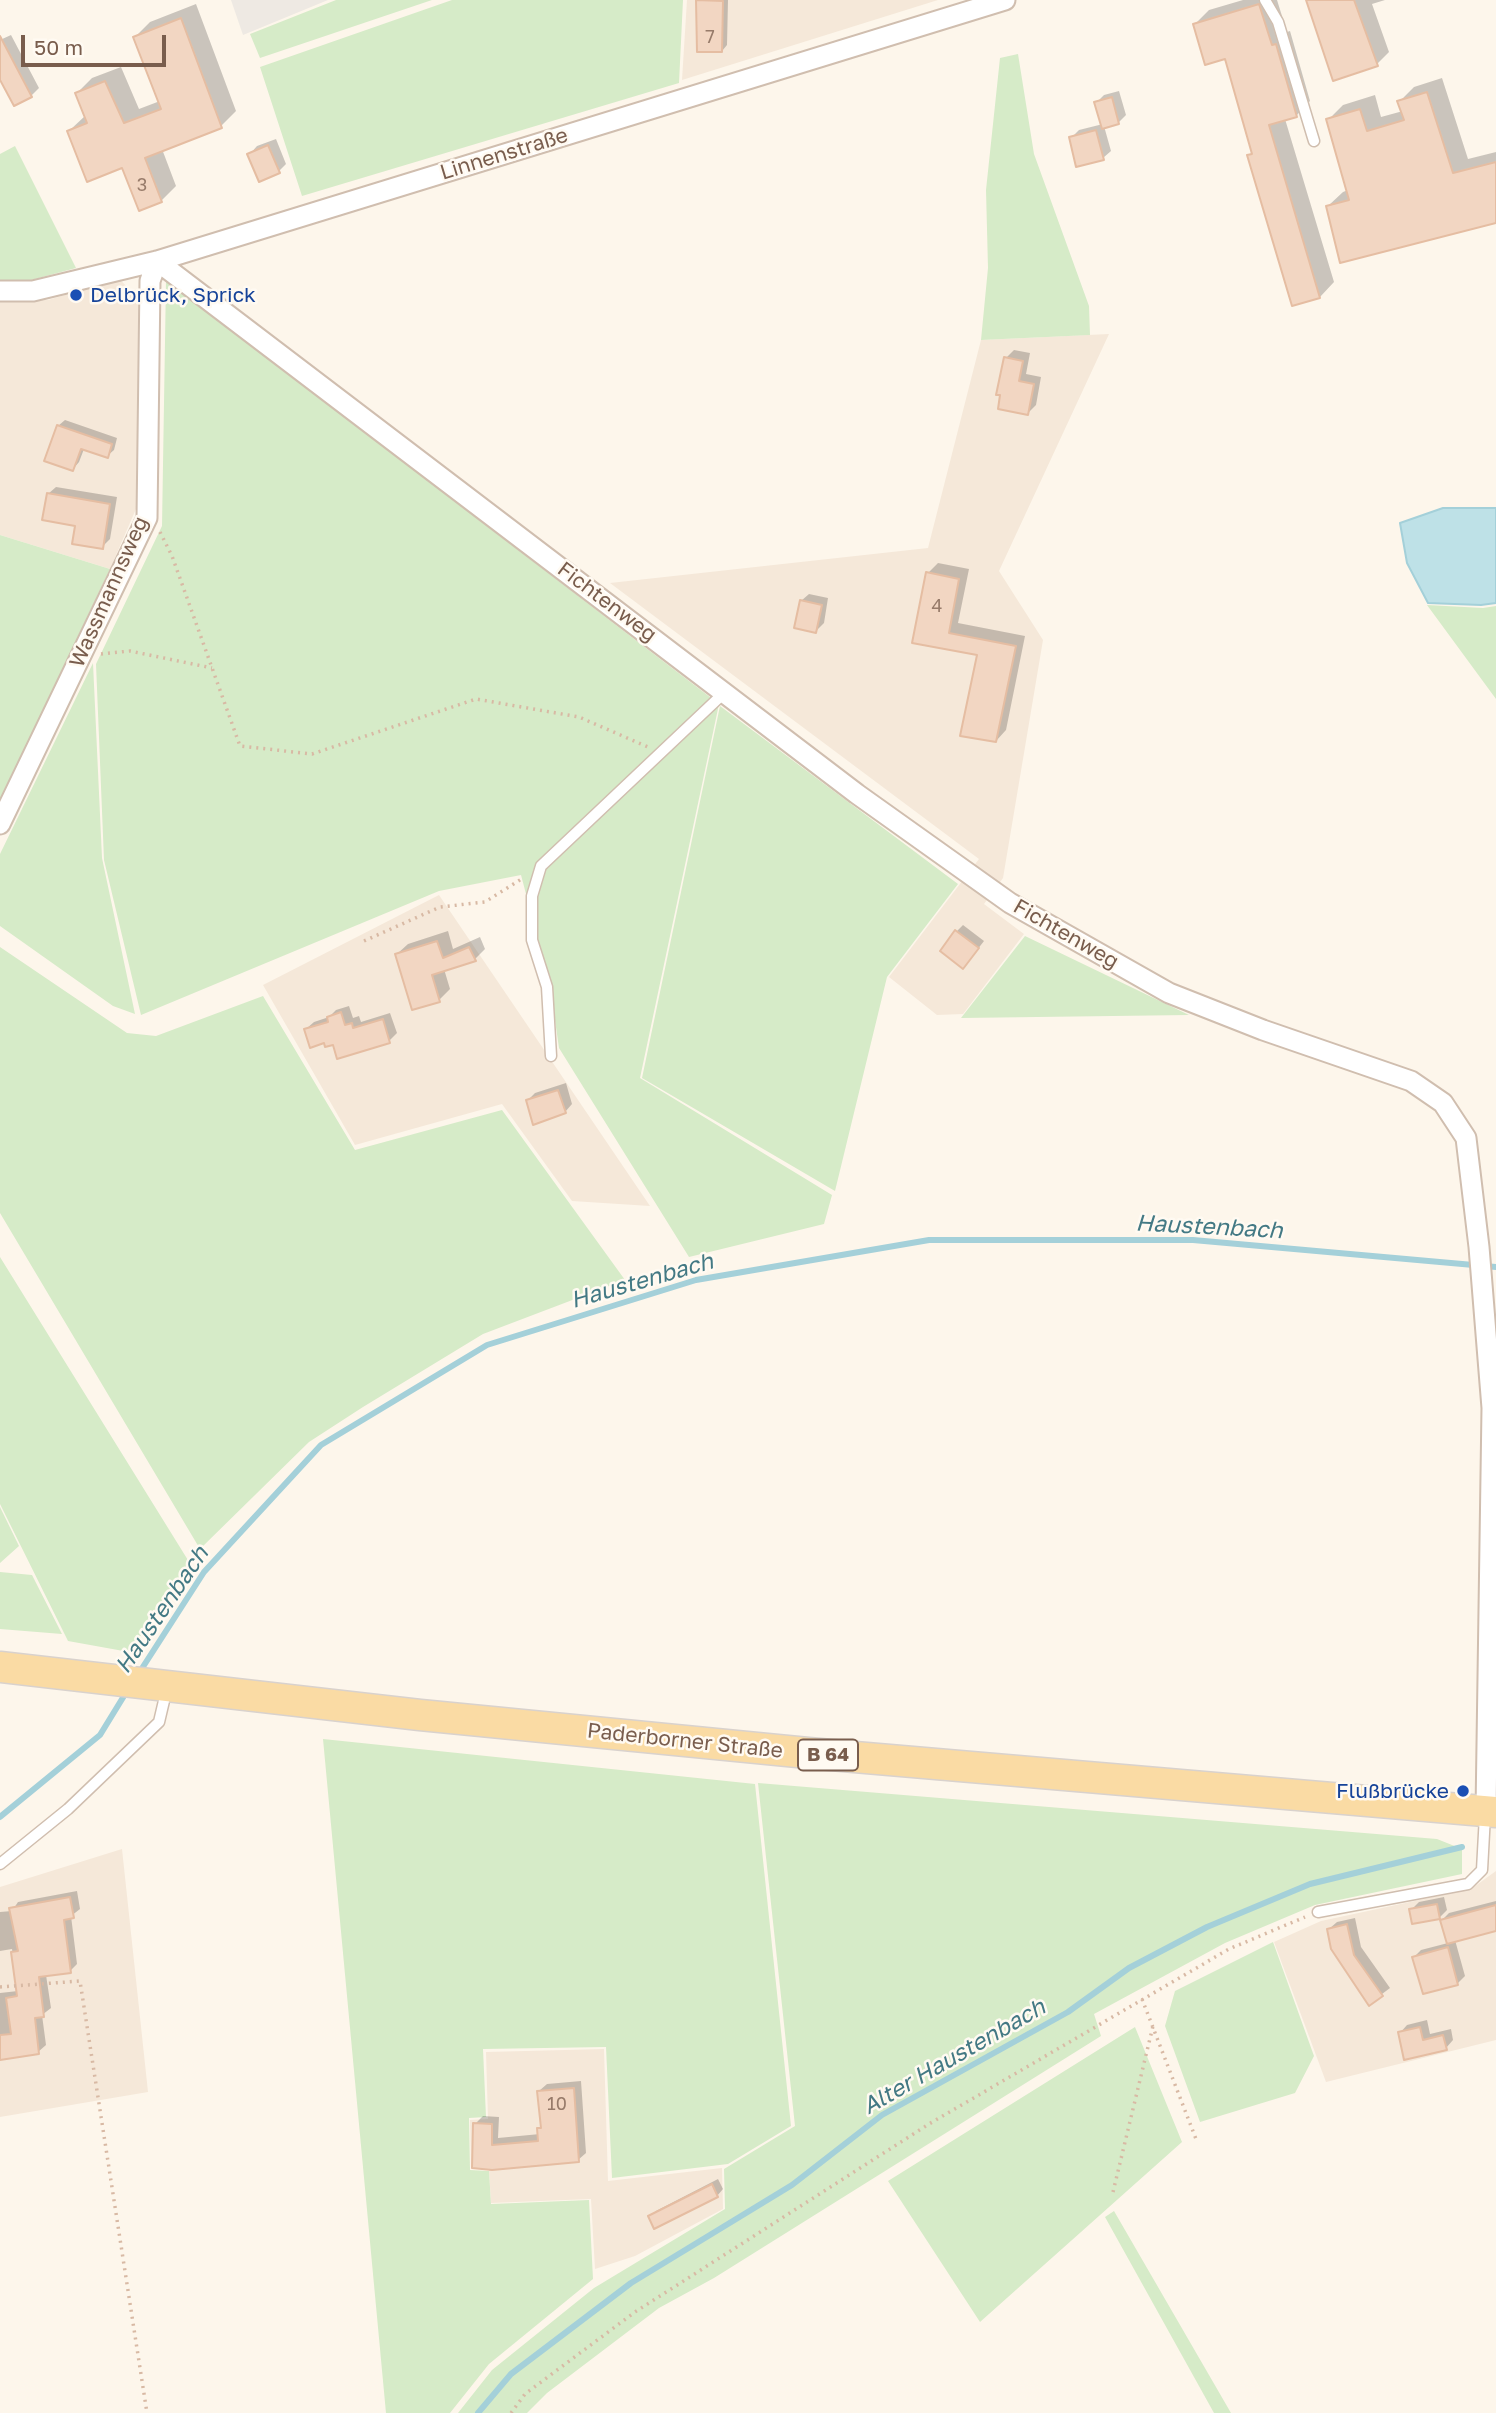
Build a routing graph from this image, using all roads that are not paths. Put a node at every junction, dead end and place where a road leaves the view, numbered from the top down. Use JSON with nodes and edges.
{"nodes":[{"id":1,"x":1005,"y":0,"type":"edge"},
{"id":2,"x":1265,"y":0,"type":"edge"},
{"id":3,"x":1314,"y":141,"type":"dead end"},
{"id":4,"x":157,"y":261,"type":"junction"},
{"id":5,"x":0,"y":291,"type":"edge"},
{"id":6,"x":726,"y":692,"type":"junction"},
{"id":7,"x":0,"y":824,"type":"edge"},
{"id":8,"x":551,"y":1056,"type":"dead end"},
{"id":9,"x":0,"y":1667,"type":"edge"},
{"id":10,"x":164,"y":1685,"type":"junction"},
{"id":11,"x":1492,"y":1737,"type":"edge"},
{"id":12,"x":1491,"y":1811,"type":"edge"},
{"id":13,"x":0,"y":1864,"type":"edge"},
{"id":14,"x":1318,"y":1912,"type":"road end"}],
"edges":[{"from":1,"to":4,"type":"street","name":"Linnenstraße"},
{"from":2,"to":3,"type":"lane"},
{"from":4,"to":5,"type":"street","name":"Linnenstraße"},
{"from":4,"to":6,"type":"street","name":"Fichtenweg"},
{"from":4,"to":7,"type":"street","name":"Wassmannsweg"},
{"from":6,"to":8,"type":"lane"},
{"from":6,"to":11,"type":"street","name":"Fichtenweg"},
{"from":9,"to":10,"type":"main road","name":"Paderborner Straße","number":"B 64"},
{"from":10,"to":12,"type":"main road","name":"Paderborner Straße","number":"B 64"},
{"from":10,"to":13,"type":"lane"},
{"from":11,"to":12,"type":"street","name":"Fichtenweg"},
{"from":12,"to":14,"type":"lane"}]}
